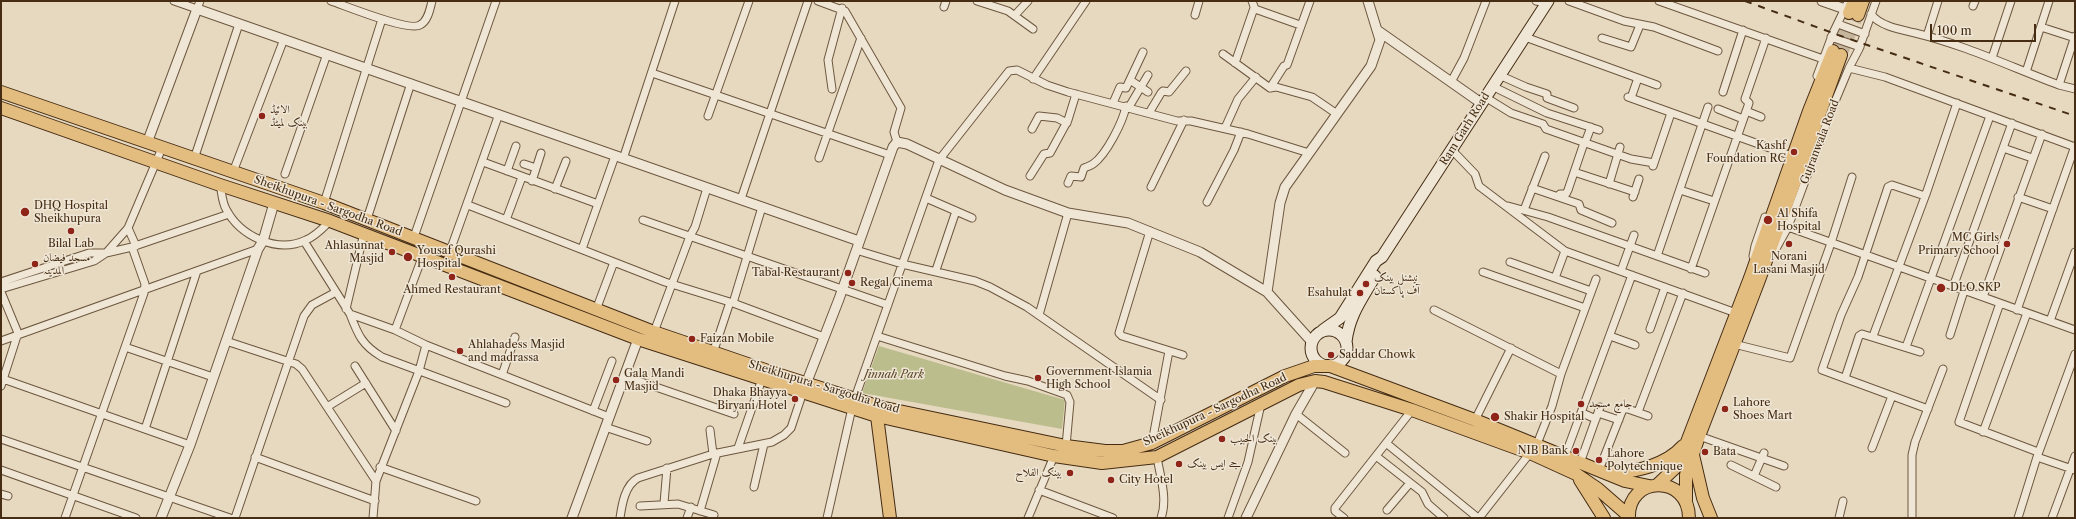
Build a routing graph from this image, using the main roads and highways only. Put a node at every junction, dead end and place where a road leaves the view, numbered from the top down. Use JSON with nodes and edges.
{"nodes":[{"id":1,"x":1863,"y":1,"type":"edge"},
{"id":2,"x":1543,"y":2,"type":"edge"},
{"id":3,"x":1851,"y":8,"type":"tunnel mouth"},
{"id":4,"x":1837,"y":53,"type":"tunnel mouth"},
{"id":5,"x":1,"y":92,"type":"edge"},
{"id":6,"x":1,"y":108,"type":"edge"},
{"id":7,"x":1382,"y":257,"type":"junction"},
{"id":8,"x":1755,"y":279,"type":"junction"},
{"id":9,"x":1323,"y":330,"type":"junction"},
{"id":10,"x":1346,"y":342,"type":"junction"},
{"id":11,"x":1330,"y":366,"type":"junction"},
{"id":12,"x":1307,"y":369,"type":"junction"},
{"id":13,"x":1290,"y":374,"type":"junction"},
{"id":14,"x":1311,"y":382,"type":"junction"},
{"id":15,"x":805,"y":388,"type":"junction"},
{"id":16,"x":1288,"y":391,"type":"junction"},
{"id":17,"x":853,"y":403,"type":"junction"},
{"id":18,"x":876,"y":416,"type":"junction"},
{"id":19,"x":980,"y":427,"type":"junction"},
{"id":20,"x":977,"y":440,"type":"junction"},
{"id":21,"x":1685,"y":443,"type":"junction"},
{"id":22,"x":1533,"y":448,"type":"junction"},
{"id":23,"x":1693,"y":455,"type":"junction"},
{"id":24,"x":1578,"y":468,"type":"junction"},
{"id":25,"x":1604,"y":472,"type":"junction"},
{"id":26,"x":1653,"y":486,"type":"junction"},
{"id":27,"x":1689,"y":512,"type":"edge"},
{"id":28,"x":1629,"y":517,"type":"edge"},
{"id":29,"x":890,"y":518,"type":"edge"},
{"id":30,"x":1604,"y":518,"type":"edge"},
{"id":31,"x":1711,"y":518,"type":"edge"}],
"edges":[{"from":1,"to":3,"type":"main road","name":"Gujranwala Road"},
{"from":2,"to":7,"type":"main road","name":"Ram Garh Road"},
{"from":4,"to":8,"type":"main road","name":"Gujranwala Road"},
{"from":5,"to":15,"type":"main road","name":"Sheikhupura - Sargodha Road"},
{"from":6,"to":15,"type":"main road","name":"Sheikhupura - Sargodha Road"},
{"from":7,"to":9,"type":"main road","name":"Ram Garh Road"},
{"from":7,"to":10,"type":"main road","name":"Ram Garh Road"},
{"from":8,"to":21,"type":"main road","name":"Gujranwala Road"},
{"from":8,"to":23,"type":"main road","name":"Gujranwala Road"},
{"from":9,"to":10,"type":"main road"},
{"from":9,"to":11,"type":"main road"},
{"from":10,"to":11,"type":"main road"},
{"from":11,"to":12,"type":"main road","name":"Sheikhupura - Sargodha Road"},
{"from":11,"to":22,"type":"main road","name":"Sheikhupura - Sargodha Road"},
{"from":12,"to":13,"type":"main road","name":"Sheikhupura - Sargodha Road"},
{"from":12,"to":14,"type":"main road"},
{"from":13,"to":16,"type":"main road"},
{"from":13,"to":19,"type":"main road","name":"Sheikhupura - Sargodha Road"},
{"from":14,"to":16,"type":"main road","name":"Sheikhupura - Sargodha Road"},
{"from":14,"to":22,"type":"main road","name":"Sheikhupura - Sargodha Road"},
{"from":15,"to":17,"type":"main road","name":"Sheikhupura - Sargodha Road"},
{"from":16,"to":20,"type":"main road","name":"Sheikhupura - Sargodha Road"},
{"from":17,"to":18,"type":"main road","name":"Sheikhupura - Sargodha Road"},
{"from":17,"to":19,"type":"main road","name":"Sheikhupura - Sargodha Road"},
{"from":18,"to":20,"type":"main road","name":"Sheikhupura - Sargodha Road"},
{"from":18,"to":29,"type":"main road"},
{"from":19,"to":20,"type":"main road"},
{"from":21,"to":25,"type":"main road"},
{"from":21,"to":26,"type":"main road","name":"Gujranwala Road"},
{"from":22,"to":24,"type":"main road","name":"Sheikhupura - Sargodha Road"},
{"from":22,"to":24,"type":"main road","name":"Sheikhupura - Sargodha Road"},
{"from":23,"to":27,"type":"main road","name":"Gujranwala Road"},
{"from":23,"to":31,"type":"main road"},
{"from":24,"to":25,"type":"main road","name":"Sheikhupura - Sargodha Road"},
{"from":24,"to":28,"type":"main road","name":"Sheikhupura - Sargodha Road"},
{"from":24,"to":30,"type":"main road"},
{"from":25,"to":26,"type":"main road","name":"Sheikhupura - Sargodha Road"},
{"from":26,"to":27,"type":"main road","name":"Sheikhupura - Sargodha Road"},
{"from":26,"to":28,"type":"main road","name":"Gujranwala Road"}]}
